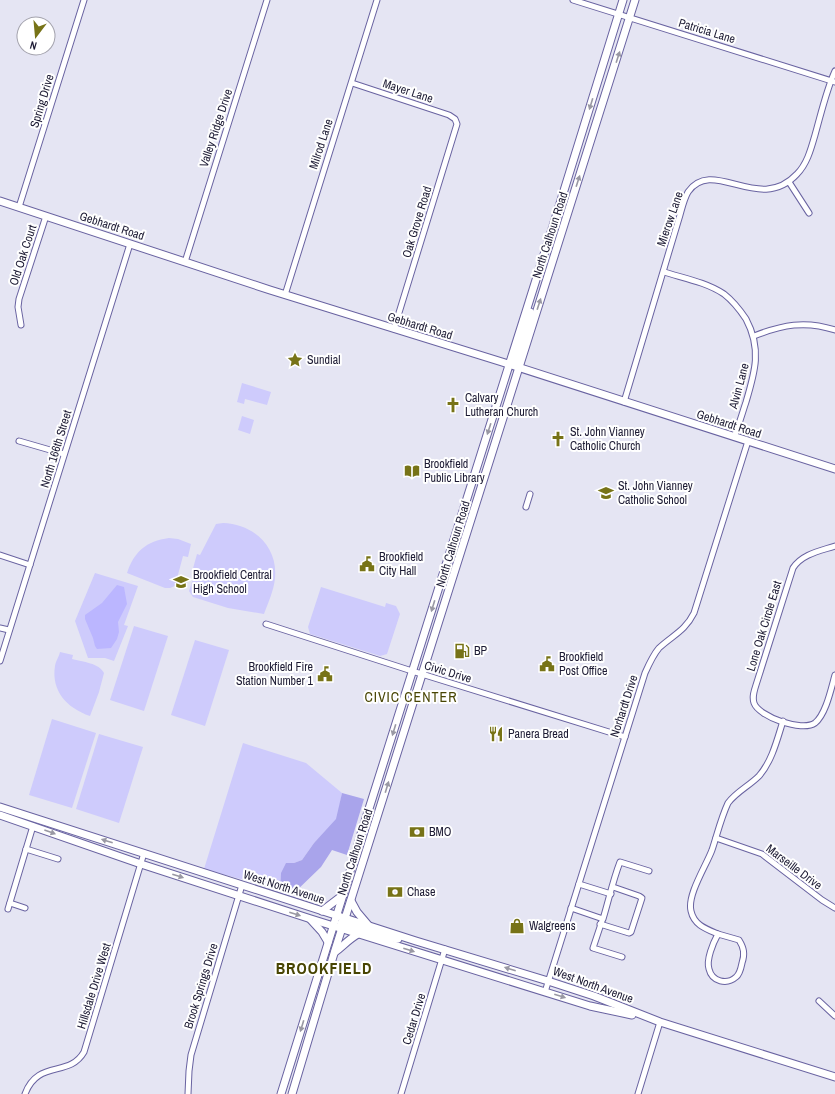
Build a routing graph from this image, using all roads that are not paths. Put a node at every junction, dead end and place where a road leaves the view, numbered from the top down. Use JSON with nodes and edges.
{"nodes":[{"id":1,"x":84,"y":0,"type":"edge"},
{"id":2,"x":267,"y":0,"type":"edge"},
{"id":3,"x":377,"y":0,"type":"edge"},
{"id":4,"x":572,"y":0,"type":"edge"},
{"id":5,"x":623,"y":0,"type":"edge"},
{"id":6,"x":635,"y":0,"type":"edge"},
{"id":7,"x":619,"y":14,"type":"junction"},
{"id":8,"x":630,"y":18,"type":"junction"},
{"id":9,"x":835,"y":71,"type":"edge"},
{"id":10,"x":833,"y":81,"type":"edge"},
{"id":11,"x":352,"y":83,"type":"junction"},
{"id":12,"x":457,"y":121,"type":"joint"},
{"id":13,"x":789,"y":182,"type":"junction"},
{"id":14,"x":0,"y":201,"type":"edge"},
{"id":15,"x":19,"y":207,"type":"junction"},
{"id":16,"x":809,"y":213,"type":"dead end"},
{"id":17,"x":46,"y":216,"type":"junction"},
{"id":18,"x":130,"y":244,"type":"junction"},
{"id":19,"x":185,"y":262,"type":"junction"},
{"id":20,"x":664,"y":272,"type":"junction"},
{"id":21,"x":533,"y":288,"type":"junction"},
{"id":22,"x":285,"y":295,"type":"junction"},
{"id":23,"x":21,"y":325,"type":"dead end"},
{"id":24,"x":394,"y":329,"type":"junction"},
{"id":25,"x":835,"y":330,"type":"edge"},
{"id":26,"x":754,"y":336,"type":"junction"},
{"id":27,"x":509,"y":365,"type":"junction"},
{"id":28,"x":519,"y":368,"type":"junction"},
{"id":29,"x":624,"y":402,"type":"junction"},
{"id":30,"x":500,"y":430,"type":"junction"},
{"id":31,"x":734,"y":437,"type":"junction"},
{"id":32,"x":20,"y":441,"type":"dead end"},
{"id":33,"x":748,"y":441,"type":"junction"},
{"id":34,"x":64,"y":454,"type":"junction"},
{"id":35,"x":835,"y":469,"type":"edge"},
{"id":36,"x":530,"y":494,"type":"dead end"},
{"id":37,"x":526,"y":507,"type":"dead end"},
{"id":38,"x":835,"y":546,"type":"edge"},
{"id":39,"x":0,"y":555,"type":"edge"},
{"id":40,"x":30,"y":564,"type":"junction"},
{"id":41,"x":266,"y":624,"type":"dead end"},
{"id":42,"x":0,"y":628,"type":"edge"},
{"id":43,"x":9,"y":630,"type":"junction"},
{"id":44,"x":0,"y":661,"type":"edge"},
{"id":45,"x":412,"y":671,"type":"junction"},
{"id":46,"x":423,"y":674,"type":"junction"},
{"id":47,"x":835,"y":675,"type":"edge"},
{"id":48,"x":783,"y":721,"type":"junction"},
{"id":49,"x":625,"y":737,"type":"junction"},
{"id":50,"x":0,"y":807,"type":"edge"},
{"id":51,"x":0,"y":815,"type":"edge"},
{"id":52,"x":33,"y":826,"type":"junction"},
{"id":53,"x":716,"y":838,"type":"junction"},
{"id":54,"x":26,"y":849,"type":"junction"},
{"id":55,"x":144,"y":853,"type":"junction"},
{"id":56,"x":58,"y":859,"type":"dead end"},
{"id":57,"x":141,"y":864,"type":"junction"},
{"id":58,"x":649,"y":871,"type":"dead end"},
{"id":59,"x":579,"y":884,"type":"junction"},
{"id":60,"x":242,"y":885,"type":"junction"},
{"id":61,"x":613,"y":887,"type":"junction"},
{"id":62,"x":611,"y":894,"type":"junction"},
{"id":63,"x":343,"y":895,"type":"junction"},
{"id":64,"x":238,"y":896,"type":"junction"},
{"id":65,"x":351,"y":901,"type":"junction"},
{"id":66,"x":10,"y":903,"type":"junction"},
{"id":67,"x":25,"y":908,"type":"dead end"},
{"id":68,"x":571,"y":908,"type":"junction"},
{"id":69,"x":835,"y":908,"type":"edge"},
{"id":70,"x":8,"y":909,"type":"dead end"},
{"id":71,"x":322,"y":910,"type":"junction"},
{"id":72,"x":336,"y":915,"type":"junction"},
{"id":73,"x":311,"y":919,"type":"junction"},
{"id":74,"x":603,"y":919,"type":"junction"},
{"id":75,"x":344,"y":924,"type":"junction"},
{"id":76,"x":600,"y":924,"type":"junction"},
{"id":77,"x":368,"y":925,"type":"junction"},
{"id":78,"x":332,"y":926,"type":"junction"},
{"id":79,"x":358,"y":934,"type":"junction"},
{"id":80,"x":718,"y":934,"type":"junction"},
{"id":81,"x":416,"y":941,"type":"junction"},
{"id":82,"x":328,"y":942,"type":"junction"},
{"id":83,"x":445,"y":949,"type":"junction"},
{"id":84,"x":335,"y":952,"type":"junction"},
{"id":85,"x":622,"y":957,"type":"dead end"},
{"id":86,"x":442,"y":960,"type":"junction"},
{"id":87,"x":548,"y":981,"type":"junction"},
{"id":88,"x":545,"y":992,"type":"junction"},
{"id":89,"x":819,"y":1001,"type":"dead end"},
{"id":90,"x":835,"y":1016,"type":"edge"},
{"id":91,"x":652,"y":1019,"type":"junction"},
{"id":92,"x":660,"y":1022,"type":"junction"},
{"id":93,"x":835,"y":1077,"type":"edge"},
{"id":94,"x":25,"y":1094,"type":"edge"},
{"id":95,"x":188,"y":1094,"type":"edge"},
{"id":96,"x":281,"y":1094,"type":"edge"},
{"id":97,"x":292,"y":1094,"type":"edge"},
{"id":98,"x":401,"y":1094,"type":"edge"},
{"id":99,"x":638,"y":1094,"type":"edge"}],
"edges":[{"from":1,"to":15,"type":"street","name":"Spring Drive"},
{"from":2,"to":19,"type":"street","name":"Valley Ridge Drive"},
{"from":3,"to":11,"type":"street","name":"Milrod Lane"},
{"from":4,"to":7,"type":"street","name":"Patricia Lane"},
{"from":5,"to":7,"type":"main road","name":"North Calhoun Road"},
{"from":6,"to":8,"type":"main road","name":"North Calhoun Road"},
{"from":7,"to":8,"type":"street","name":"Patricia Lane"},
{"from":7,"to":21,"type":"main road","name":"North Calhoun Road","one_way":true},
{"from":8,"to":10,"type":"street","name":"Patricia Lane"},
{"from":28,"to":8,"type":"main road","name":"North Calhoun Road","one_way":true},
{"from":9,"to":10,"type":"street","name":"Mierow Lane"},
{"from":10,"to":13,"type":"street","name":"Mierow Lane"},
{"from":11,"to":12,"type":"street","name":"Mayer Lane"},
{"from":11,"to":22,"type":"street","name":"Milrod Lane"},
{"from":12,"to":24,"type":"street","name":"Oak Grove Road"},
{"from":13,"to":16,"type":"street"},
{"from":13,"to":20,"type":"street","name":"Mierow Lane"},
{"from":14,"to":15,"type":"main road","name":"Gebhardt Road"},
{"from":15,"to":17,"type":"main road","name":"Gebhardt Road"},
{"from":17,"to":18,"type":"main road","name":"Gebhardt Road"},
{"from":17,"to":23,"type":"street","name":"Old Oak Court"},
{"from":18,"to":19,"type":"main road","name":"Gebhardt Road"},
{"from":18,"to":34,"type":"street","name":"North 166th Street"},
{"from":19,"to":22,"type":"main road","name":"Gebhardt Road"},
{"from":20,"to":26,"type":"street","name":"Alvin Lane"},
{"from":20,"to":29,"type":"street","name":"Mierow Lane"},
{"from":21,"to":27,"type":"main road","name":"North Calhoun Road"},
{"from":21,"to":28,"type":"main road"},
{"from":22,"to":24,"type":"main road","name":"Gebhardt Road"},
{"from":24,"to":27,"type":"main road","name":"Gebhardt Road"},
{"from":25,"to":26,"type":"street"},
{"from":26,"to":31,"type":"street","name":"Alvin Lane"},
{"from":27,"to":28,"type":"main road","name":"Gebhardt Road"},
{"from":27,"to":30,"type":"main road"},
{"from":27,"to":45,"type":"main road","name":"North Calhoun Road","one_way":true},
{"from":28,"to":29,"type":"main road","name":"Gebhardt Road"},
{"from":28,"to":30,"type":"main road","name":"North Calhoun Road"},
{"from":29,"to":31,"type":"main road","name":"Gebhardt Road"},
{"from":30,"to":46,"type":"main road","name":"North Calhoun Road"},
{"from":31,"to":33,"type":"main road","name":"Gebhardt Road"},
{"from":32,"to":34,"type":"street"},
{"from":33,"to":35,"type":"main road","name":"Gebhardt Road"},
{"from":33,"to":49,"type":"street","name":"Norhardt Drive"},
{"from":34,"to":40,"type":"street","name":"North 166th Street"},
{"from":36,"to":37,"type":"street"},
{"from":38,"to":48,"type":"street","name":"Lone Oak Circle East"},
{"from":39,"to":40,"type":"street"},
{"from":40,"to":43,"type":"street","name":"North 166th Street"},
{"from":41,"to":45,"type":"street","name":"Civic Drive"},
{"from":42,"to":43,"type":"street"},
{"from":43,"to":44,"type":"street","name":"North 166th Street"},
{"from":45,"to":46,"type":"street","name":"Civic Drive"},
{"from":45,"to":63,"type":"main road","name":"North Calhoun Road","one_way":true},
{"from":46,"to":49,"type":"street","name":"Civic Drive"},
{"from":65,"to":46,"type":"main road","name":"North Calhoun Road","one_way":true},
{"from":47,"to":48,"type":"street","name":"Lone Oak Circle East"},
{"from":48,"to":53,"type":"street"},
{"from":49,"to":59,"type":"street","name":"Norhardt Drive"},
{"from":55,"to":50,"type":"main road","name":"West North Avenue","one_way":true},
{"from":51,"to":52,"type":"main road","name":"West North Avenue"},
{"from":52,"to":54,"type":"street"},
{"from":52,"to":57,"type":"main road","name":"West North Avenue","one_way":true},
{"from":53,"to":69,"type":"street","name":"Marseille Drive"},
{"from":53,"to":80,"type":"street"},
{"from":54,"to":56,"type":"street"},
{"from":54,"to":66,"type":"street"},
{"from":55,"to":57,"type":"street","name":"Hillsdale Drive West"},
{"from":55,"to":60,"type":"main road","name":"West North Avenue"},
{"from":57,"to":64,"type":"main road","name":"West North Avenue","one_way":true},
{"from":57,"to":94,"type":"street","name":"Hillsdale Drive West"},
{"from":58,"to":61,"type":"street"},
{"from":59,"to":62,"type":"street"},
{"from":59,"to":68,"type":"street","name":"Norhardt Drive"},
{"from":60,"to":64,"type":"street","name":"Brook Springs Drive"},
{"from":60,"to":71,"type":"main road","name":"West North Avenue"},
{"from":61,"to":62,"type":"street"},
{"from":61,"to":76,"type":"street"},
{"from":62,"to":74,"type":"street"},
{"from":63,"to":71,"type":"main road"},
{"from":63,"to":72,"type":"main road","name":"North Calhoun Road"},
{"from":64,"to":73,"type":"main road","name":"West North Avenue","one_way":true},
{"from":64,"to":95,"type":"street","name":"Brook Springs Drive"},
{"from":65,"to":75,"type":"main road","name":"North Calhoun Road"},
{"from":65,"to":77,"type":"main road"},
{"from":66,"to":67,"type":"street"},
{"from":66,"to":70,"type":"street"},
{"from":68,"to":74,"type":"street"},
{"from":68,"to":87,"type":"street","name":"Norhardt Drive"},
{"from":71,"to":72,"type":"main road","name":"West North Avenue"},
{"from":72,"to":75,"type":"main road","name":"West North Avenue"},
{"from":72,"to":78,"type":"main road","name":"North Calhoun Road"},
{"from":73,"to":78,"type":"main road","name":"West North Avenue"},
{"from":73,"to":82,"type":"main road"},
{"from":74,"to":76,"type":"street"},
{"from":75,"to":77,"type":"main road","name":"West North Avenue"},
{"from":75,"to":78,"type":"main road","name":"West North Avenue"},
{"from":75,"to":79,"type":"main road","name":"West North Avenue"},
{"from":75,"to":81,"type":"main road"},
{"from":75,"to":84,"type":"main road","name":"North Calhoun Road"},
{"from":76,"to":85,"type":"street"},
{"from":77,"to":81,"type":"main road","name":"West North Avenue"},
{"from":78,"to":82,"type":"main road","name":"North Calhoun Road"},
{"from":79,"to":84,"type":"main road"},
{"from":79,"to":86,"type":"main road","name":"West North Avenue","one_way":true},
{"from":80,"to":80,"type":"street"},
{"from":81,"to":83,"type":"main road","name":"West North Avenue"},
{"from":82,"to":96,"type":"main road","name":"North Calhoun Road","one_way":true},
{"from":83,"to":86,"type":"street","name":"Cedar Drive"},
{"from":87,"to":83,"type":"main road","name":"West North Avenue","one_way":true},
{"from":84,"to":97,"type":"main road","name":"North Calhoun Road"},
{"from":86,"to":88,"type":"main road","name":"West North Avenue"},
{"from":86,"to":98,"type":"street","name":"Cedar Drive"},
{"from":87,"to":88,"type":"street","name":"Norhardt Drive"},
{"from":87,"to":91,"type":"main road","name":"West North Avenue"},
{"from":88,"to":91,"type":"main road","name":"West North Avenue","one_way":true},
{"from":89,"to":90,"type":"street"},
{"from":91,"to":92,"type":"main road","name":"West North Avenue"},
{"from":92,"to":93,"type":"main road","name":"West North Avenue"},
{"from":92,"to":99,"type":"street"}]}
